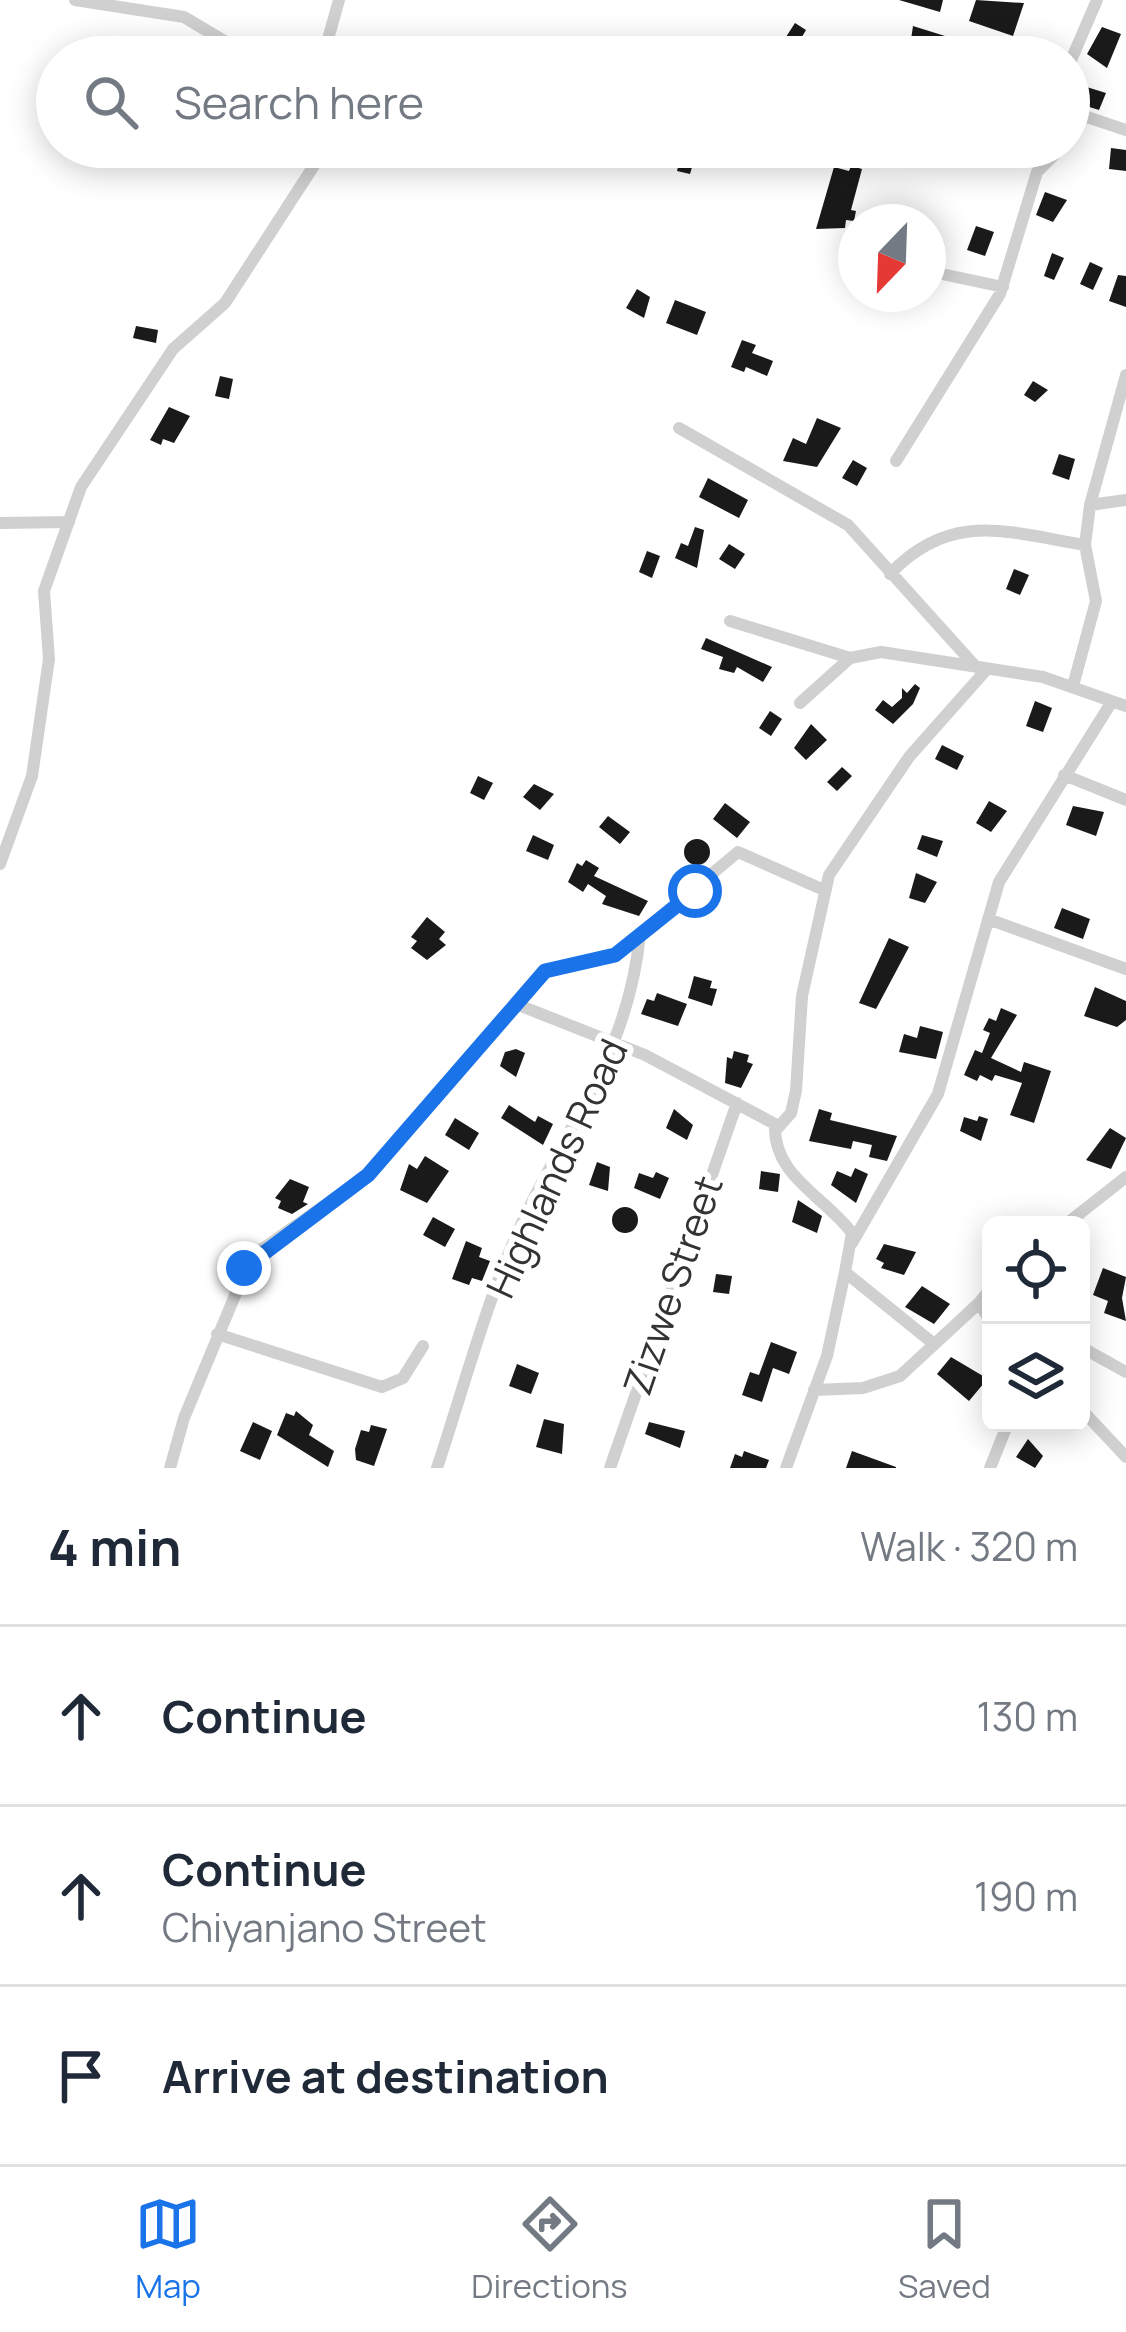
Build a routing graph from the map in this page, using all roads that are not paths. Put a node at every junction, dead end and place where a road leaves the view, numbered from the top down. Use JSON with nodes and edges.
{"nodes":[{"id":1,"x":75,"y":0,"type":"edge"},
{"id":2,"x":339,"y":0,"type":"edge"},
{"id":3,"x":1097,"y":0,"type":"edge"},
{"id":4,"x":216,"y":36,"type":"edge"},
{"id":5,"x":329,"y":36,"type":"edge"},
{"id":6,"x":1081,"y":36,"type":"edge"},
{"id":7,"x":1090,"y":118,"type":"edge"},
{"id":8,"x":1126,"y":130,"type":"edge"},
{"id":9,"x":312,"y":168,"type":"edge"},
{"id":10,"x":1041,"y":168,"type":"edge"},
{"id":11,"x":946,"y":275,"type":"edge"},
{"id":12,"x":1003,"y":287,"type":"junction"},
{"id":13,"x":1126,"y":375,"type":"edge"},
{"id":14,"x":679,"y":428,"type":"dead end"},
{"id":15,"x":896,"y":461,"type":"dead end"},
{"id":16,"x":1126,"y":500,"type":"edge"},
{"id":17,"x":1090,"y":505,"type":"junction"},
{"id":18,"x":69,"y":522,"type":"junction"},
{"id":19,"x":0,"y":523,"type":"edge"},
{"id":20,"x":1085,"y":545,"type":"junction"},
{"id":21,"x":890,"y":574,"type":"junction"},
{"id":22,"x":730,"y":622,"type":"dead end"},
{"id":23,"x":850,"y":658,"type":"junction"},
{"id":24,"x":981,"y":668,"type":"junction"},
{"id":25,"x":1073,"y":686,"type":"junction"},
{"id":26,"x":800,"y":703,"type":"dead end"},
{"id":27,"x":1111,"y":703,"type":"junction"},
{"id":28,"x":1126,"y":706,"type":"edge"},
{"id":29,"x":1064,"y":775,"type":"junction"},
{"id":30,"x":1126,"y":800,"type":"edge"},
{"id":31,"x":0,"y":864,"type":"edge"},
{"id":32,"x":824,"y":890,"type":"junction"},
{"id":33,"x":988,"y":919,"type":"junction"},
{"id":34,"x":640,"y":934,"type":"junction"},
{"id":35,"x":1126,"y":969,"type":"edge"},
{"id":36,"x":516,"y":1004,"type":"junction"},
{"id":37,"x":616,"y":1044,"type":"junction"},
{"id":38,"x":737,"y":1103,"type":"junction"},
{"id":39,"x":775,"y":1131,"type":"junction"},
{"id":40,"x":1126,"y":1177,"type":"edge"},
{"id":41,"x":1076,"y":1216,"type":"edge"},
{"id":42,"x":852,"y":1243,"type":"junction"},
{"id":43,"x":845,"y":1273,"type":"junction"},
{"id":44,"x":982,"y":1299,"type":"edge"},
{"id":45,"x":979,"y":1303,"type":"junction"},
{"id":46,"x":982,"y":1308,"type":"edge"},
{"id":47,"x":217,"y":1334,"type":"junction"},
{"id":48,"x":934,"y":1343,"type":"junction"},
{"id":49,"x":423,"y":1346,"type":"dead end"},
{"id":50,"x":1090,"y":1352,"type":"edge"},
{"id":51,"x":1126,"y":1372,"type":"edge"},
{"id":52,"x":814,"y":1390,"type":"junction"},
{"id":53,"x":1090,"y":1419,"type":"edge"},
{"id":54,"x":1004,"y":1432,"type":"edge"},
{"id":55,"x":1126,"y":1457,"type":"edge"},
{"id":56,"x":170,"y":1468,"type":"edge"},
{"id":57,"x":437,"y":1468,"type":"edge"},
{"id":58,"x":610,"y":1468,"type":"edge"},
{"id":59,"x":786,"y":1468,"type":"edge"},
{"id":60,"x":990,"y":1468,"type":"edge"}],
"edges":[{"from":1,"to":4,"type":"street"},
{"from":2,"to":5,"type":"street"},
{"from":3,"to":6,"type":"street"},
{"from":7,"to":8,"type":"street"},
{"from":9,"to":18,"type":"street"},
{"from":10,"to":12,"type":"street"},
{"from":11,"to":12,"type":"street"},
{"from":12,"to":15,"type":"street"},
{"from":13,"to":17,"type":"street"},
{"from":14,"to":21,"type":"street"},
{"from":16,"to":17,"type":"street"},
{"from":17,"to":20,"type":"street"},
{"from":18,"to":19,"type":"street"},
{"from":18,"to":31,"type":"street"},
{"from":20,"to":21,"type":"street"},
{"from":20,"to":25,"type":"street"},
{"from":21,"to":24,"type":"street"},
{"from":22,"to":23,"type":"street"},
{"from":23,"to":24,"type":"street"},
{"from":23,"to":26,"type":"street"},
{"from":24,"to":25,"type":"street"},
{"from":24,"to":32,"type":"street"},
{"from":25,"to":27,"type":"street"},
{"from":27,"to":28,"type":"street"},
{"from":27,"to":29,"type":"street"},
{"from":29,"to":30,"type":"street"},
{"from":29,"to":33,"type":"street"},
{"from":32,"to":34,"type":"street"},
{"from":32,"to":39,"type":"street"},
{"from":33,"to":35,"type":"street"},
{"from":33,"to":42,"type":"street"},
{"from":34,"to":36,"type":"street"},
{"from":34,"to":37,"type":"street","name":"Highlands Road"},
{"from":36,"to":37,"type":"street"},
{"from":36,"to":47,"type":"street"},
{"from":37,"to":38,"type":"street"},
{"from":37,"to":57,"type":"street","name":"Highlands Road"},
{"from":38,"to":39,"type":"street"},
{"from":38,"to":58,"type":"street","name":"Zizwe Street"},
{"from":39,"to":42,"type":"street"},
{"from":40,"to":41,"type":"street"},
{"from":42,"to":43,"type":"street"},
{"from":43,"to":48,"type":"street"},
{"from":43,"to":52,"type":"street"},
{"from":44,"to":45,"type":"street"},
{"from":45,"to":46,"type":"street"},
{"from":45,"to":48,"type":"street"},
{"from":47,"to":49,"type":"street"},
{"from":47,"to":56,"type":"street"},
{"from":48,"to":52,"type":"street"},
{"from":50,"to":51,"type":"street"},
{"from":52,"to":59,"type":"street"},
{"from":53,"to":55,"type":"street"},
{"from":54,"to":60,"type":"street"}]}
